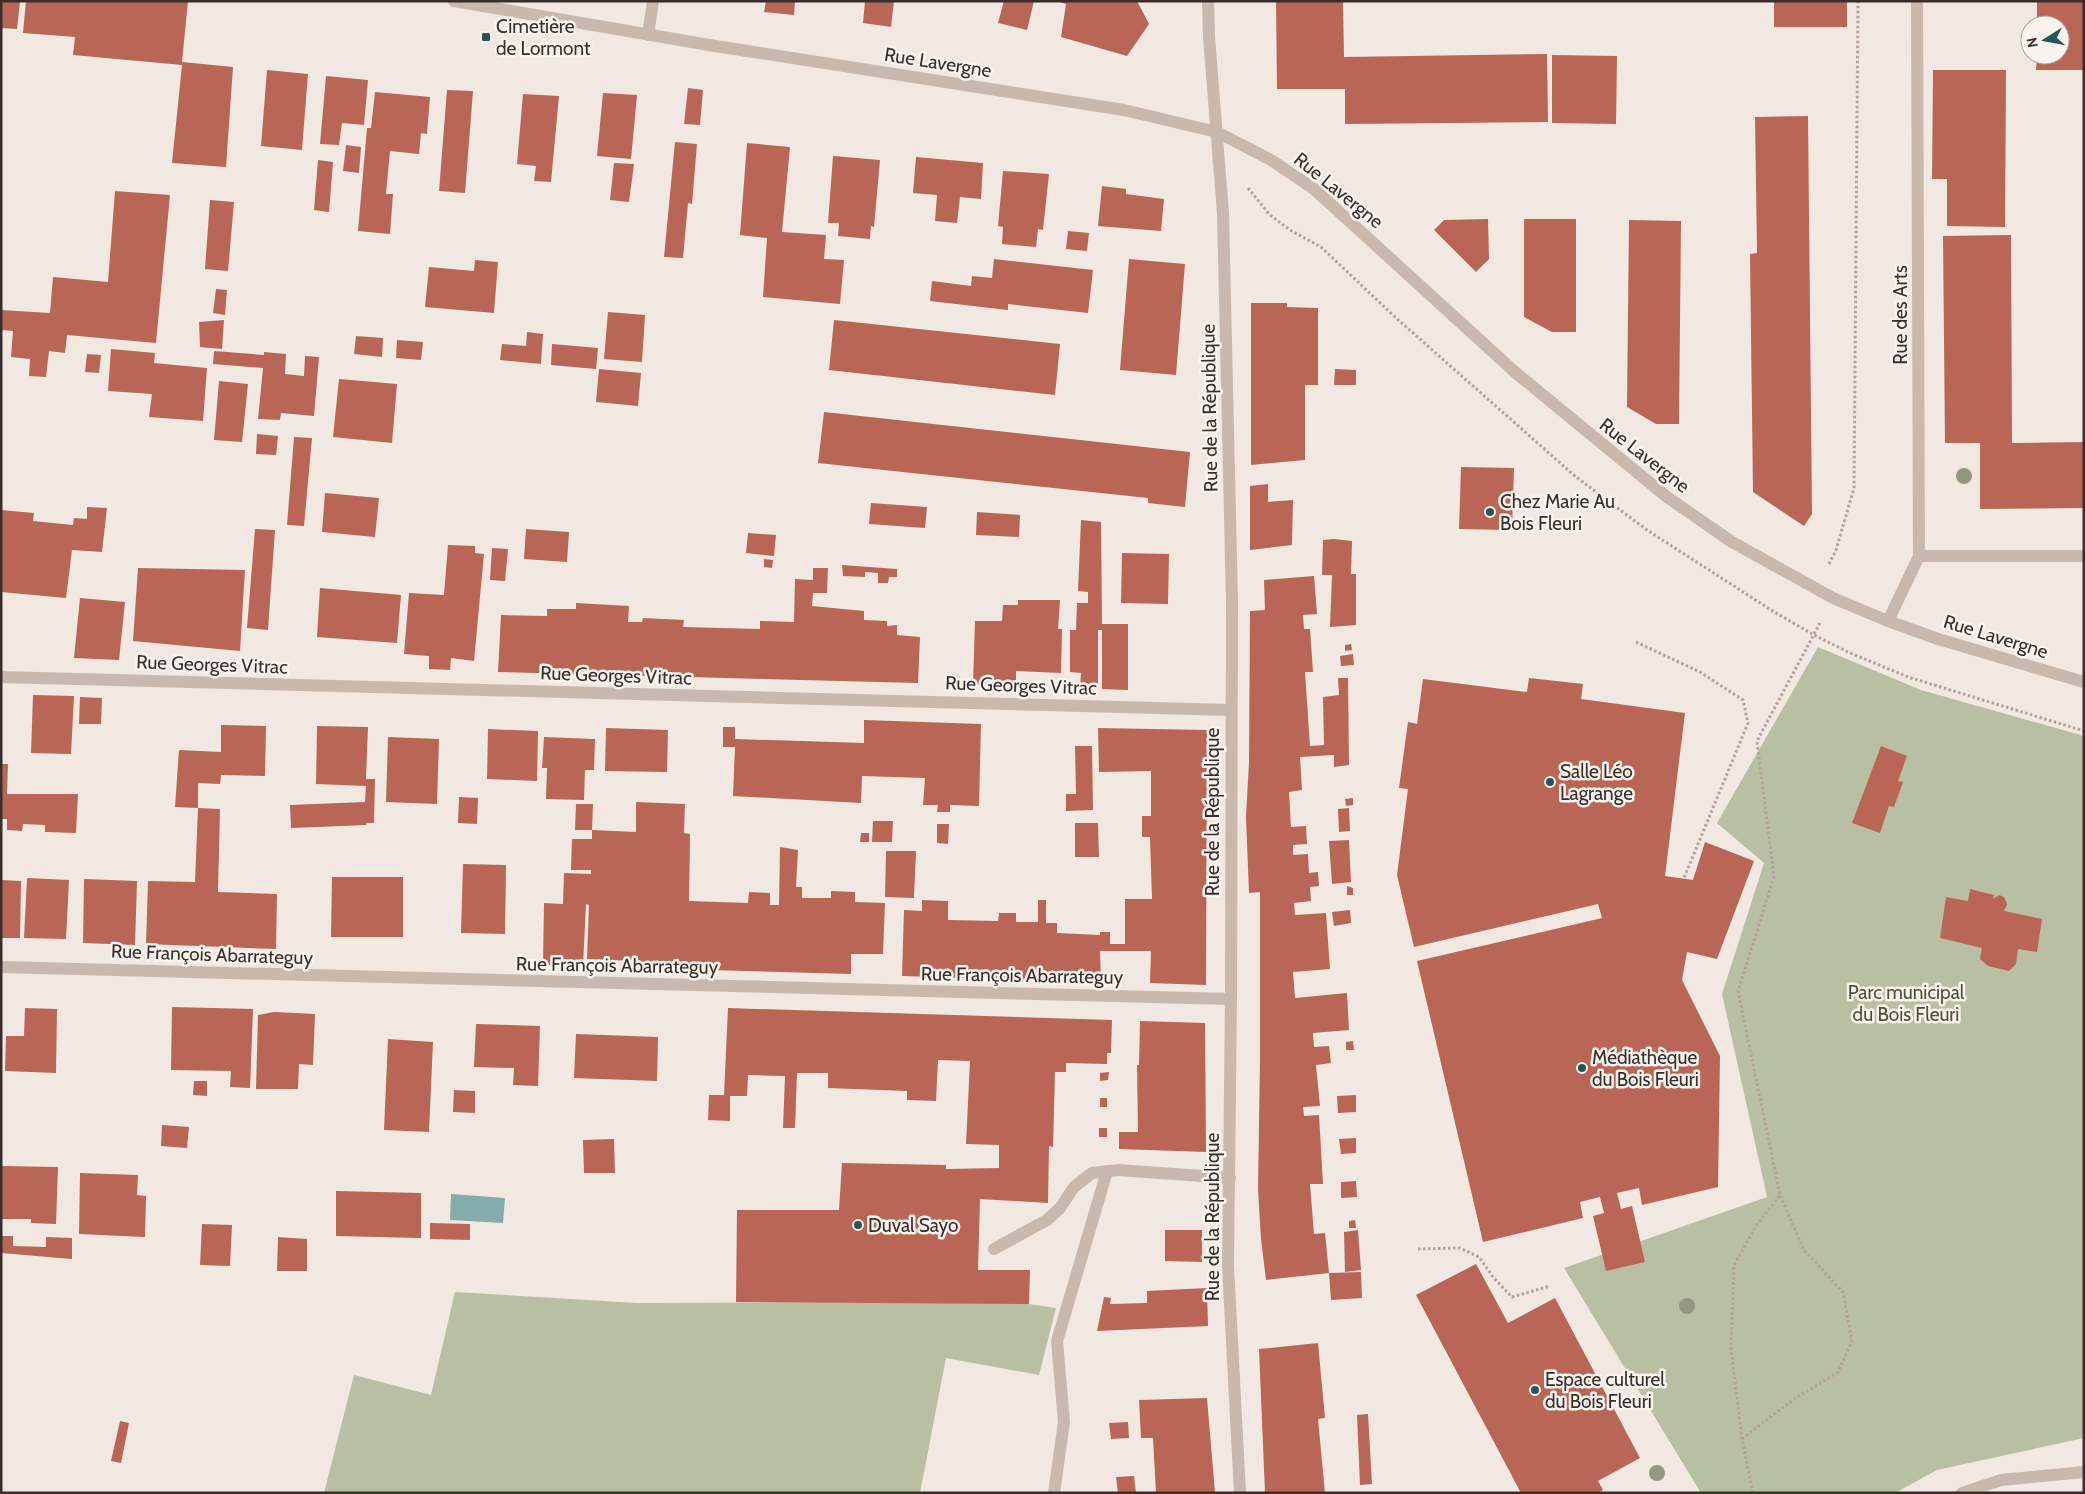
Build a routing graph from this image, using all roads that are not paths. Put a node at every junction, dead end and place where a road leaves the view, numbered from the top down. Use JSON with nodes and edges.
{"nodes":[{"id":1,"x":454,"y":1,"type":"edge"},
{"id":2,"x":653,"y":1,"type":"edge"},
{"id":3,"x":1208,"y":1,"type":"edge"},
{"id":4,"x":1917,"y":1,"type":"edge"},
{"id":5,"x":648,"y":35,"type":"junction"},
{"id":6,"x":1217,"y":132,"type":"junction"},
{"id":7,"x":1919,"y":556,"type":"junction"},
{"id":8,"x":2084,"y":556,"type":"edge"},
{"id":9,"x":1888,"y":621,"type":"junction"},
{"id":10,"x":1,"y":677,"type":"edge"},
{"id":11,"x":2084,"y":682,"type":"edge"},
{"id":12,"x":1231,"y":710,"type":"junction"},
{"id":13,"x":1,"y":968,"type":"edge"},
{"id":14,"x":1232,"y":999,"type":"junction"},
{"id":15,"x":1108,"y":1172,"type":"junction"},
{"id":16,"x":1230,"y":1178,"type":"junction"},
{"id":17,"x":994,"y":1249,"type":"dead end"},
{"id":18,"x":2084,"y":1472,"type":"edge"},
{"id":19,"x":1054,"y":1493,"type":"edge"},
{"id":20,"x":1240,"y":1493,"type":"edge"},
{"id":21,"x":1962,"y":1493,"type":"edge"}],
"edges":[{"from":1,"to":5,"type":"street","name":"Rue Lavergne"},
{"from":2,"to":5,"type":"street"},
{"from":3,"to":6,"type":"street","name":"Rue de la République"},
{"from":4,"to":7,"type":"street","name":"Rue des Arts"},
{"from":5,"to":6,"type":"street","name":"Rue Lavergne"},
{"from":6,"to":9,"type":"street","name":"Rue Lavergne"},
{"from":6,"to":12,"type":"street","name":"Rue de la République"},
{"from":7,"to":8,"type":"street"},
{"from":7,"to":9,"type":"street","name":"Rue des Arts"},
{"from":9,"to":11,"type":"street","name":"Rue Lavergne"},
{"from":10,"to":12,"type":"street","name":"Rue Georges Vitrac"},
{"from":12,"to":14,"type":"street","name":"Rue de la République"},
{"from":13,"to":14,"type":"street","name":"Rue François Abarrateguy"},
{"from":14,"to":16,"type":"street","name":"Rue de la République"},
{"from":15,"to":16,"type":"street"},
{"from":15,"to":17,"type":"street"},
{"from":15,"to":19,"type":"street"},
{"from":16,"to":20,"type":"street","name":"Rue de la République"},
{"from":18,"to":21,"type":"street"}]}
